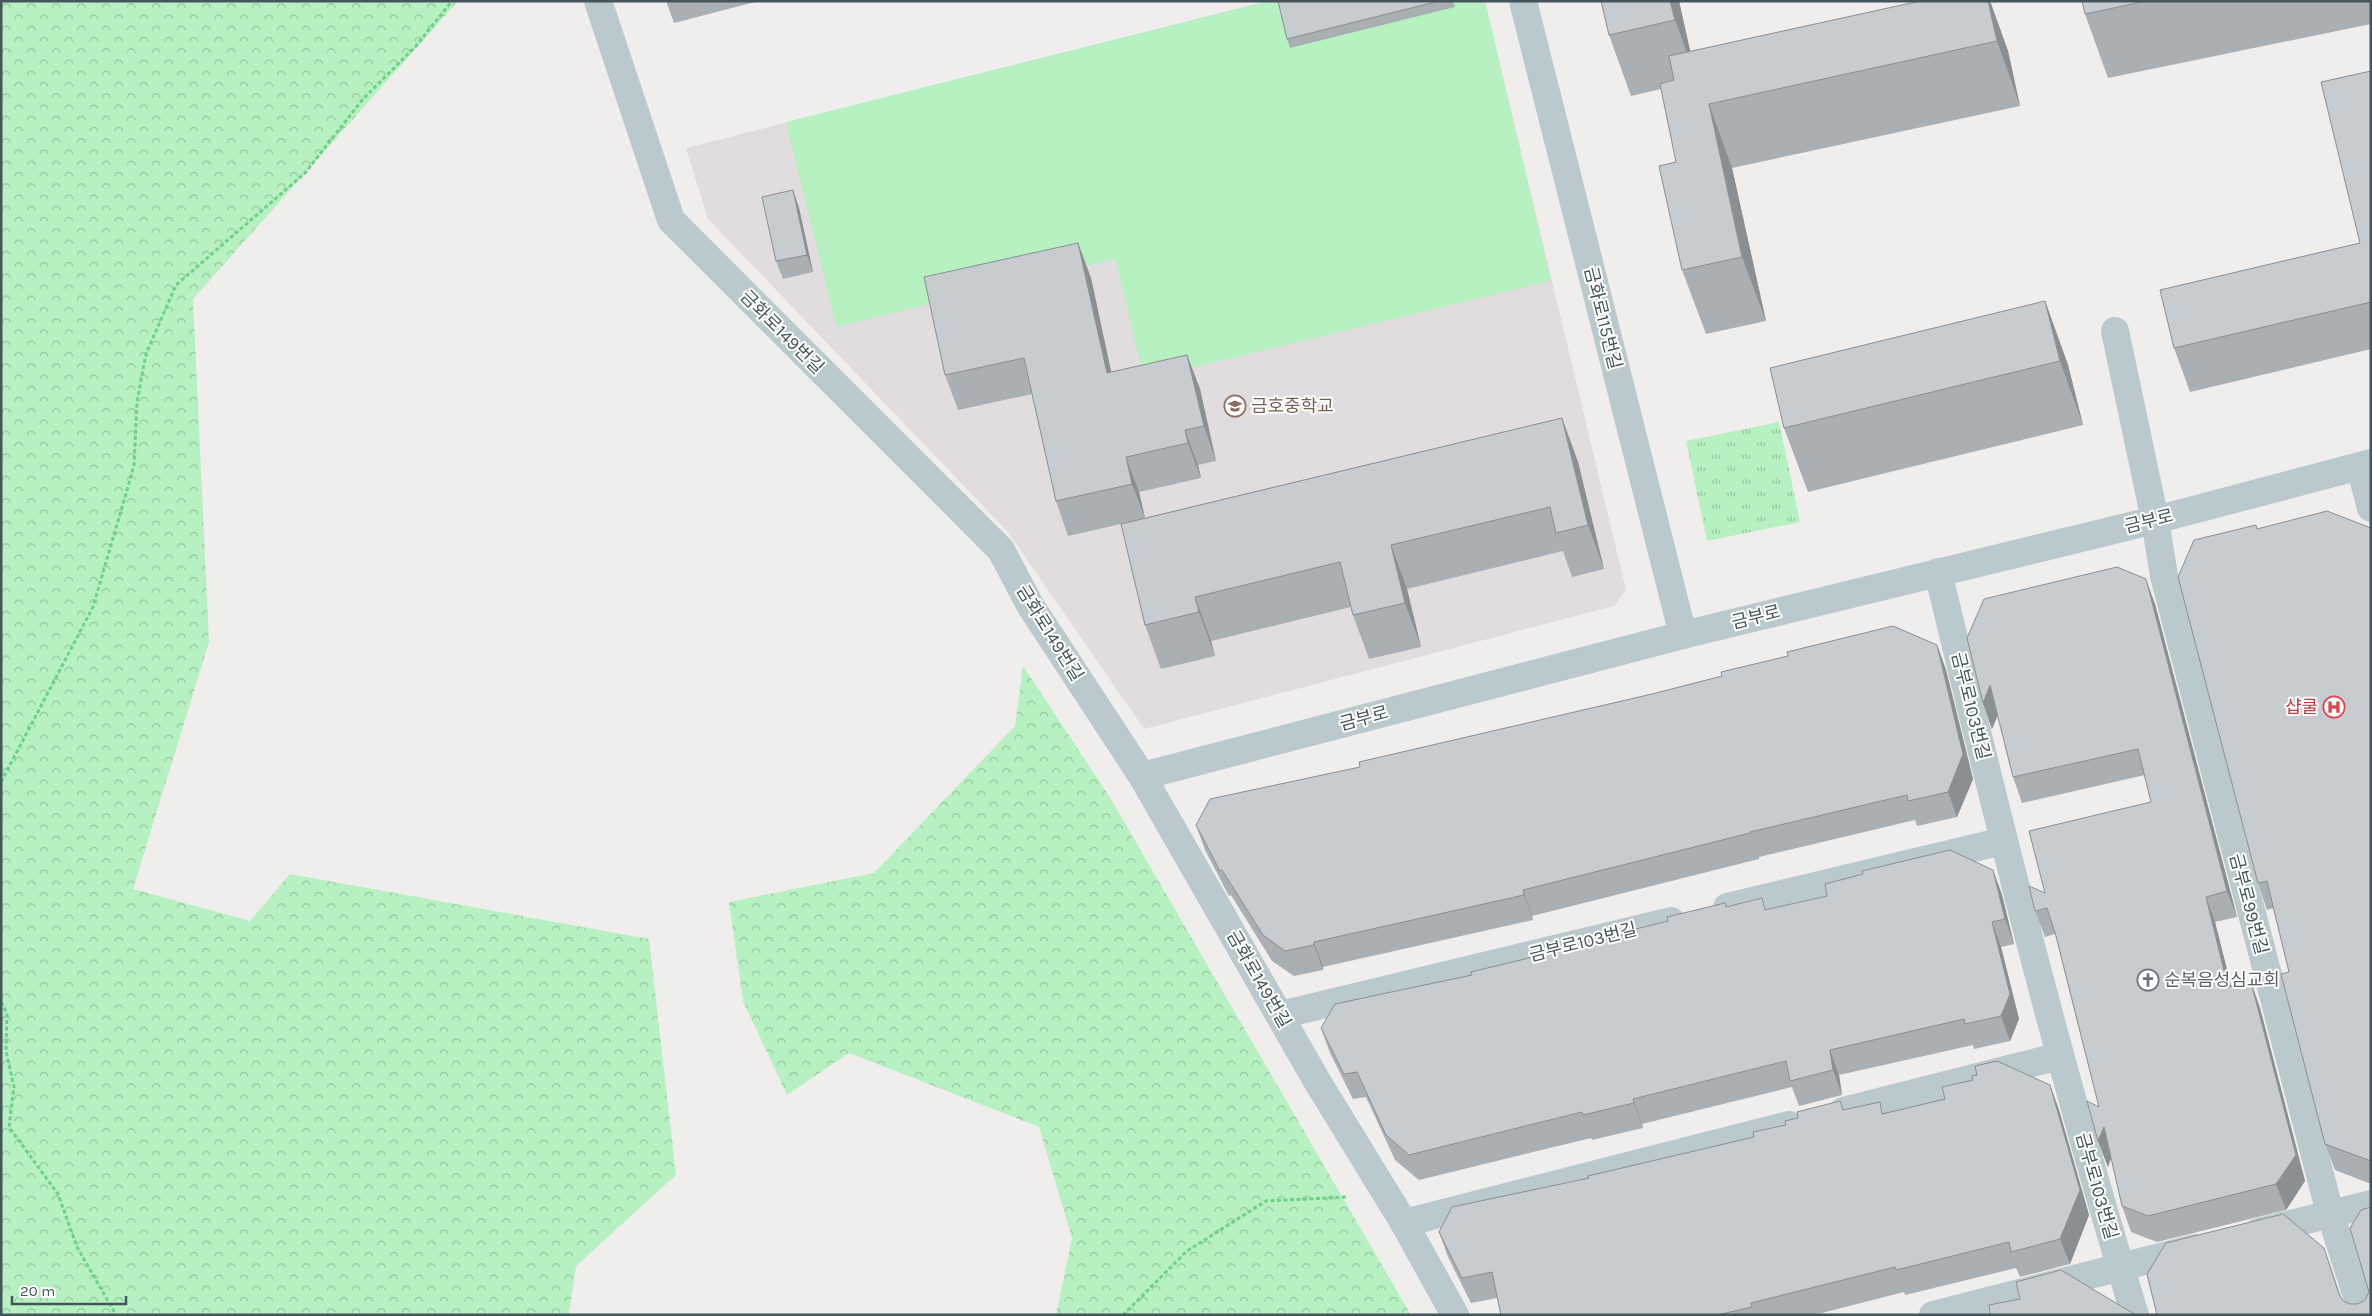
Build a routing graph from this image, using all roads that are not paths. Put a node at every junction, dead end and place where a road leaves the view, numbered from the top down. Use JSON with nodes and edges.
{"nodes":[{"id":1,"x":598,"y":1,"type":"edge"},
{"id":2,"x":1523,"y":1,"type":"edge"},
{"id":3,"x":2115,"y":331,"type":"dead end"},
{"id":4,"x":2365,"y":464,"type":"edge"},
{"id":5,"x":2371,"y":508,"type":"edge"},
{"id":6,"x":2155,"y":520,"type":"junction"},
{"id":7,"x":1938,"y":572,"type":"junction"},
{"id":8,"x":1683,"y":635,"type":"junction"},
{"id":9,"x":1142,"y":776,"type":"junction"},
{"id":10,"x":2003,"y":840,"type":"junction"},
{"id":11,"x":1280,"y":1015,"type":"junction"},
{"id":12,"x":2060,"y":1056,"type":"junction"},
{"id":13,"x":2371,"y":1204,"type":"edge"},
{"id":14,"x":2330,"y":1213,"type":"junction"},
{"id":15,"x":1404,"y":1223,"type":"junction"},
{"id":16,"x":2120,"y":1266,"type":"junction"},
{"id":17,"x":1455,"y":1315,"type":"edge"},
{"id":18,"x":1933,"y":1315,"type":"edge"},
{"id":19,"x":2134,"y":1315,"type":"edge"},
{"id":20,"x":2363,"y":1315,"type":"edge"}],
"edges":[{"from":1,"to":9,"type":"street","name":"금화로149번길"},
{"from":2,"to":8,"type":"street","name":"금화로115번길"},
{"from":3,"to":6,"type":"street","name":"금부로99번길"},
{"from":4,"to":5,"type":"street"},
{"from":4,"to":6,"type":"street","name":"금부로"},
{"from":6,"to":7,"type":"street","name":"금부로"},
{"from":6,"to":14,"type":"street","name":"금부로99번길"},
{"from":7,"to":8,"type":"street","name":"금부로"},
{"from":7,"to":10,"type":"street","name":"금부로103번길"},
{"from":8,"to":9,"type":"street","name":"금부로"},
{"from":9,"to":11,"type":"street","name":"금화로149번길"},
{"from":10,"to":11,"type":"street","name":"금부로103번길"},
{"from":10,"to":12,"type":"street","name":"금부로103번길"},
{"from":11,"to":15,"type":"street","name":"금화로149번길"},
{"from":12,"to":15,"type":"street"},
{"from":12,"to":16,"type":"street","name":"금부로103번길"},
{"from":13,"to":14,"type":"street"},
{"from":14,"to":16,"type":"street"},
{"from":14,"to":20,"type":"street","name":"금부로99번길"},
{"from":15,"to":17,"type":"street","name":"금화로149번길"},
{"from":16,"to":18,"type":"street"},
{"from":16,"to":19,"type":"street","name":"금부로103번길"}]}
